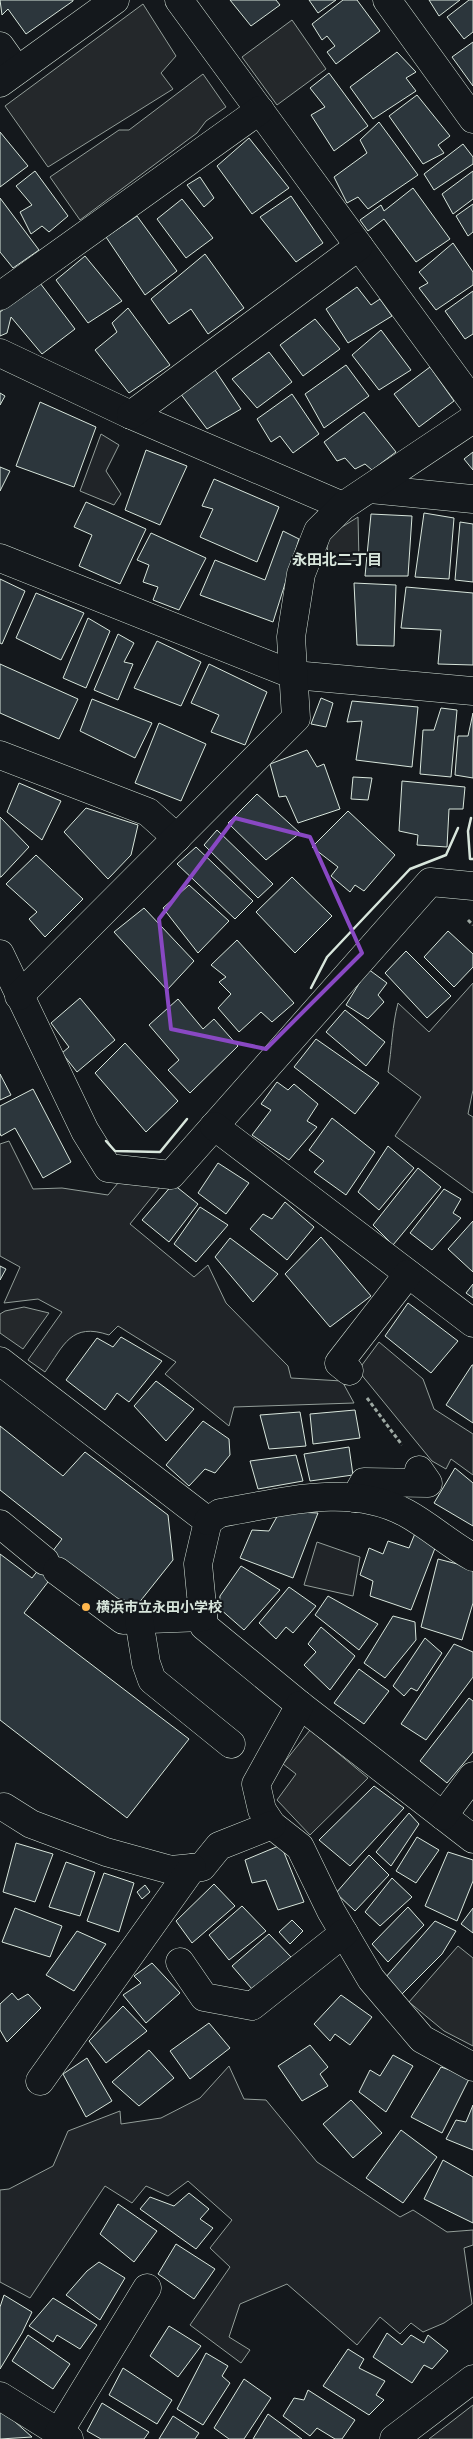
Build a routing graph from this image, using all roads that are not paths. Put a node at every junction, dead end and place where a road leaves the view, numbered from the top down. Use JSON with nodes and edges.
{"nodes":[{"id":1,"x":115,"y":0,"type":"edge"},
{"id":2,"x":179,"y":0,"type":"edge"},
{"id":3,"x":387,"y":0,"type":"edge"},
{"id":4,"x":0,"y":46,"type":"edge"},
{"id":5,"x":8,"y":76,"type":"edge"},
{"id":6,"x":260,"y":110,"type":"junction"},
{"id":7,"x":473,"y":119,"type":"edge"},
{"id":8,"x":359,"y":246,"type":"junction"},
{"id":9,"x":0,"y":296,"type":"edge"},
{"id":10,"x":0,"y":352,"type":"edge"},
{"id":11,"x":473,"y":402,"type":"edge"},
{"id":12,"x":131,"y":415,"type":"junction"},
{"id":13,"x":473,"y":419,"type":"edge"},
{"id":14,"x":370,"y":489,"type":"junction"},
{"id":15,"x":473,"y":499,"type":"edge"},
{"id":16,"x":343,"y":506,"type":"junction"},
{"id":17,"x":0,"y":558,"type":"edge"},
{"id":18,"x":294,"y":675,"type":"junction"},
{"id":19,"x":473,"y":691,"type":"edge"},
{"id":20,"x":0,"y":755,"type":"edge"},
{"id":21,"x":177,"y":838,"type":"junction"},
{"id":22,"x":473,"y":886,"type":"edge"},
{"id":23,"x":0,"y":954,"type":"edge"},
{"id":24,"x":19,"y":996,"type":"junction"},
{"id":25,"x":214,"y":1126,"type":"junction"},
{"id":26,"x":408,"y":1274,"type":"junction"},
{"id":27,"x":473,"y":1323,"type":"edge"},
{"id":28,"x":0,"y":1361,"type":"edge"},
{"id":29,"x":349,"y":1371,"type":"dead end"},
{"id":30,"x":419,"y":1470,"type":"dead end"},
{"id":31,"x":355,"y":1498,"type":"junction"},
{"id":32,"x":208,"y":1521,"type":"junction"},
{"id":33,"x":0,"y":1524,"type":"edge"},
{"id":34,"x":473,"y":1557,"type":"edge"},
{"id":35,"x":203,"y":1617,"type":"junction"},
{"id":36,"x":139,"y":1620,"type":"junction"},
{"id":37,"x":300,"y":1705,"type":"junction"},
{"id":38,"x":230,"y":1744,"type":"dead end"},
{"id":39,"x":473,"y":1776,"type":"edge"},
{"id":40,"x":4,"y":1807,"type":"dead end"},
{"id":41,"x":443,"y":1816,"type":"junction"},
{"id":42,"x":272,"y":1826,"type":"junction"},
{"id":43,"x":473,"y":1839,"type":"edge"},
{"id":44,"x":192,"y":1868,"type":"junction"},
{"id":45,"x":344,"y":1933,"type":"junction"},
{"id":46,"x":180,"y":1962,"type":"dead end"},
{"id":47,"x":473,"y":2067,"type":"edge"},
{"id":48,"x":40,"y":2082,"type":"dead end"},
{"id":49,"x":147,"y":2288,"type":"dead end"},
{"id":50,"x":473,"y":2379,"type":"edge"},
{"id":51,"x":0,"y":2396,"type":"edge"},
{"id":52,"x":64,"y":2436,"type":"edge"},
{"id":53,"x":394,"y":2439,"type":"edge"}],
"edges":[{"from":1,"to":5,"type":"street"},
{"from":2,"to":6,"type":"street"},
{"from":3,"to":7,"type":"street"},
{"from":4,"to":5,"type":"street"},
{"from":6,"to":8,"type":"street"},
{"from":6,"to":9,"type":"street"},
{"from":8,"to":11,"type":"street"},
{"from":8,"to":12,"type":"street"},
{"from":10,"to":12,"type":"street"},
{"from":12,"to":16,"type":"street"},
{"from":13,"to":14,"type":"street"},
{"from":14,"to":15,"type":"street"},
{"from":14,"to":16,"type":"street"},
{"from":16,"to":18,"type":"street"},
{"from":17,"to":18,"type":"street"},
{"from":18,"to":19,"type":"street"},
{"from":18,"to":21,"type":"street"},
{"from":20,"to":21,"type":"street"},
{"from":21,"to":24,"type":"street"},
{"from":22,"to":25,"type":"street"},
{"from":23,"to":24,"type":"street"},
{"from":24,"to":25,"type":"street"},
{"from":25,"to":26,"type":"street"},
{"from":26,"to":27,"type":"street"},
{"from":26,"to":29,"type":"street"},
{"from":28,"to":32,"type":"street"},
{"from":30,"to":31,"type":"street"},
{"from":31,"to":32,"type":"street"},
{"from":31,"to":34,"type":"street"},
{"from":32,"to":35,"type":"street"},
{"from":33,"to":36,"type":"street"},
{"from":35,"to":36,"type":"street"},
{"from":35,"to":37,"type":"street"},
{"from":36,"to":38,"type":"street"},
{"from":37,"to":41,"type":"street"},
{"from":37,"to":42,"type":"street"},
{"from":39,"to":41,"type":"street"},
{"from":40,"to":44,"type":"street"},
{"from":41,"to":43,"type":"street"},
{"from":42,"to":44,"type":"street"},
{"from":42,"to":45,"type":"street"},
{"from":44,"to":48,"type":"street"},
{"from":45,"to":46,"type":"street"},
{"from":45,"to":47,"type":"street"},
{"from":49,"to":52,"type":"street"},
{"from":50,"to":53,"type":"street"},
{"from":51,"to":52,"type":"street"}]}
